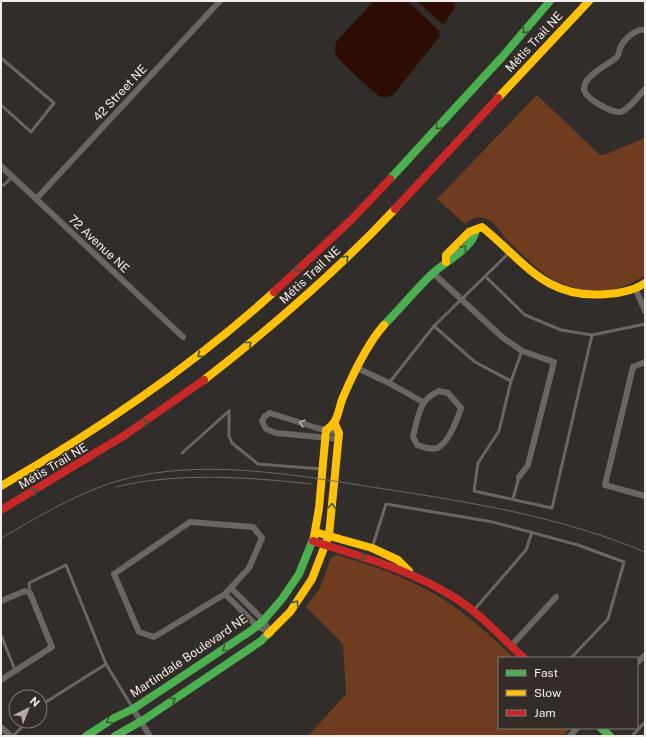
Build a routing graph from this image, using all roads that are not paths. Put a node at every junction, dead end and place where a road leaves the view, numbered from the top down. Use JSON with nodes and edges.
{"nodes":[{"id":1,"x":220,"y":1,"type":"edge"},
{"id":2,"x":550,"y":1,"type":"edge"},
{"id":3,"x":589,"y":1,"type":"edge"},
{"id":4,"x":645,"y":30,"type":"edge"},
{"id":5,"x":1,"y":58,"type":"edge"},
{"id":6,"x":645,"y":89,"type":"edge"},
{"id":7,"x":1,"y":105,"type":"edge"},
{"id":8,"x":1,"y":166,"type":"edge"},
{"id":9,"x":12,"y":176,"type":"junction"},
{"id":10,"x":1,"y":185,"type":"edge"},
{"id":11,"x":36,"y":199,"type":"junction"},
{"id":12,"x":510,"y":251,"type":"junction"},
{"id":13,"x":433,"y":273,"type":"junction"},
{"id":14,"x":486,"y":277,"type":"junction"},
{"id":15,"x":645,"y":283,"type":"edge"},
{"id":16,"x":636,"y":290,"type":"junction"},
{"id":17,"x":459,"y":300,"type":"junction"},
{"id":18,"x":645,"y":311,"type":"edge"},
{"id":19,"x":645,"y":324,"type":"edge"},
{"id":20,"x":434,"y":326,"type":"junction"},
{"id":21,"x":592,"y":335,"type":"junction"},
{"id":22,"x":183,"y":337,"type":"dead end"},
{"id":23,"x":522,"y":351,"type":"junction"},
{"id":24,"x":645,"y":362,"type":"edge"},
{"id":25,"x":357,"y":368,"type":"junction"},
{"id":26,"x":510,"y":381,"type":"junction"},
{"id":27,"x":389,"y":383,"type":"junction"},
{"id":28,"x":423,"y":402,"type":"junction"},
{"id":29,"x":335,"y":424,"type":"junction"},
{"id":30,"x":326,"y":434,"type":"junction"},
{"id":31,"x":339,"y":436,"type":"junction"},
{"id":32,"x":182,"y":453,"type":"dead end"},
{"id":33,"x":322,"y":469,"type":"junction"},
{"id":34,"x":519,"y":477,"type":"joint"},
{"id":35,"x":1,"y":486,"type":"edge"},
{"id":36,"x":645,"y":496,"type":"edge"},
{"id":37,"x":514,"y":499,"type":"junction"},
{"id":38,"x":1,"y":510,"type":"edge"},
{"id":39,"x":315,"y":532,"type":"junction"},
{"id":40,"x":532,"y":532,"type":"junction"},
{"id":41,"x":328,"y":535,"type":"junction"},
{"id":42,"x":313,"y":541,"type":"junction"},
{"id":43,"x":326,"y":545,"type":"junction"},
{"id":44,"x":372,"y":548,"type":"junction"},
{"id":45,"x":409,"y":572,"type":"junction"},
{"id":46,"x":231,"y":588,"type":"junction"},
{"id":47,"x":30,"y":593,"type":"junction"},
{"id":48,"x":225,"y":594,"type":"junction"},
{"id":49,"x":556,"y":597,"type":"dead end"},
{"id":50,"x":1,"y":601,"type":"edge"},
{"id":51,"x":473,"y":611,"type":"junction"},
{"id":52,"x":264,"y":620,"type":"junction"},
{"id":53,"x":256,"y":626,"type":"junction"},
{"id":54,"x":271,"y":633,"type":"junction"},
{"id":55,"x":1,"y":635,"type":"edge"},
{"id":56,"x":512,"y":646,"type":"junction"},
{"id":57,"x":523,"y":657,"type":"edge"},
{"id":58,"x":572,"y":657,"type":"edge"},
{"id":59,"x":106,"y":664,"type":"junction"},
{"id":60,"x":15,"y":671,"type":"junction"},
{"id":61,"x":1,"y":680,"type":"edge"},
{"id":62,"x":48,"y":701,"type":"edge"},
{"id":63,"x":133,"y":709,"type":"junction"},
{"id":64,"x":140,"y":722,"type":"junction"},
{"id":65,"x":645,"y":722,"type":"edge"},
{"id":66,"x":1,"y":727,"type":"edge"},
{"id":67,"x":19,"y":729,"type":"edge"},
{"id":68,"x":602,"y":729,"type":"edge"},
{"id":69,"x":12,"y":736,"type":"edge"},
{"id":70,"x":86,"y":736,"type":"edge"},
{"id":71,"x":116,"y":736,"type":"edge"},
{"id":72,"x":150,"y":736,"type":"edge"},
{"id":73,"x":610,"y":736,"type":"edge"},
{"id":74,"x":632,"y":736,"type":"edge"}],
"edges":[{"from":1,"to":11,"type":"street","name":"42 Street NE"},
{"from":2,"to":35,"type":"street","name":"Métis Trail NE","one_way":true},
{"from":38,"to":3,"type":"street","name":"Métis Trail NE","one_way":true},
{"from":4,"to":6,"type":"street"},
{"from":5,"to":7,"type":"lane"},
{"from":8,"to":9,"type":"street","name":"72 Avenue NE"},
{"from":9,"to":10,"type":"lane"},
{"from":9,"to":11,"type":"street","name":"72 Avenue NE"},
{"from":11,"to":22,"type":"street","name":"72 Avenue NE"},
{"from":12,"to":13,"type":"street"},
{"from":12,"to":14,"type":"lane"},
{"from":12,"to":16,"type":"street"},
{"from":13,"to":17,"type":"street"},
{"from":13,"to":25,"type":"street"},
{"from":14,"to":17,"type":"lane"},
{"from":14,"to":21,"type":"lane"},
{"from":15,"to":16,"type":"street"},
{"from":16,"to":18,"type":"street"},
{"from":17,"to":20,"type":"lane"},
{"from":17,"to":23,"type":"street"},
{"from":19,"to":21,"type":"lane"},
{"from":20,"to":26,"type":"lane"},
{"from":20,"to":27,"type":"lane"},
{"from":21,"to":37,"type":"lane"},
{"from":23,"to":26,"type":"lane"},
{"from":23,"to":34,"type":"street"},
{"from":24,"to":36,"type":"street"},
{"from":25,"to":27,"type":"street"},
{"from":25,"to":29,"type":"street"},
{"from":26,"to":37,"type":"lane"},
{"from":27,"to":28,"type":"street"},
{"from":28,"to":28,"type":"street"},
{"from":29,"to":30,"type":"street"},
{"from":29,"to":31,"type":"street"},
{"from":30,"to":30,"type":"street","one_way":true},
{"from":30,"to":31,"type":"street"},
{"from":30,"to":33,"type":"street","name":"Martindale Boulevard NE"},
{"from":41,"to":31,"type":"street","one_way":true},
{"from":32,"to":33,"type":"lane"},
{"from":33,"to":39,"type":"street","name":"Martindale Boulevard NE"},
{"from":34,"to":37,"type":"lane"},
{"from":39,"to":41,"type":"street"},
{"from":39,"to":42,"type":"street","name":"Martindale Boulevard NE"},
{"from":40,"to":44,"type":"lane"},
{"from":40,"to":51,"type":"lane"},
{"from":40,"to":58,"type":"lane"},
{"from":41,"to":43,"type":"street"},
{"from":41,"to":44,"type":"street"},
{"from":42,"to":43,"type":"street"},
{"from":42,"to":52,"type":"street","name":"Martindale Boulevard NE"},
{"from":43,"to":45,"type":"street","one_way":true},
{"from":54,"to":43,"type":"street","one_way":true},
{"from":44,"to":45,"type":"street"},
{"from":45,"to":51,"type":"street"},
{"from":46,"to":48,"type":"street"},
{"from":46,"to":48,"type":"street"},
{"from":46,"to":52,"type":"street"},
{"from":47,"to":50,"type":"street"},
{"from":47,"to":59,"type":"lane"},
{"from":47,"to":60,"type":"street"},
{"from":48,"to":53,"type":"street"},
{"from":49,"to":56,"type":"street"},
{"from":51,"to":56,"type":"street"},
{"from":52,"to":53,"type":"street","name":"Martindale Boulevard NE"},
{"from":52,"to":54,"type":"street"},
{"from":53,"to":54,"type":"street"},
{"from":53,"to":63,"type":"street","name":"Martindale Boulevard NE","one_way":true},
{"from":64,"to":54,"type":"street","one_way":true},
{"from":55,"to":60,"type":"lane"},
{"from":56,"to":57,"type":"street"},
{"from":59,"to":62,"type":"lane"},
{"from":59,"to":63,"type":"lane"},
{"from":60,"to":61,"type":"street"},
{"from":63,"to":64,"type":"street"},
{"from":63,"to":70,"type":"street","name":"Martindale Boulevard NE","one_way":true},
{"from":64,"to":71,"type":"street"},
{"from":64,"to":72,"type":"street"},
{"from":65,"to":74,"type":"lane"},
{"from":66,"to":69,"type":"street"},
{"from":67,"to":69,"type":"lane"},
{"from":68,"to":73,"type":"street"}]}
